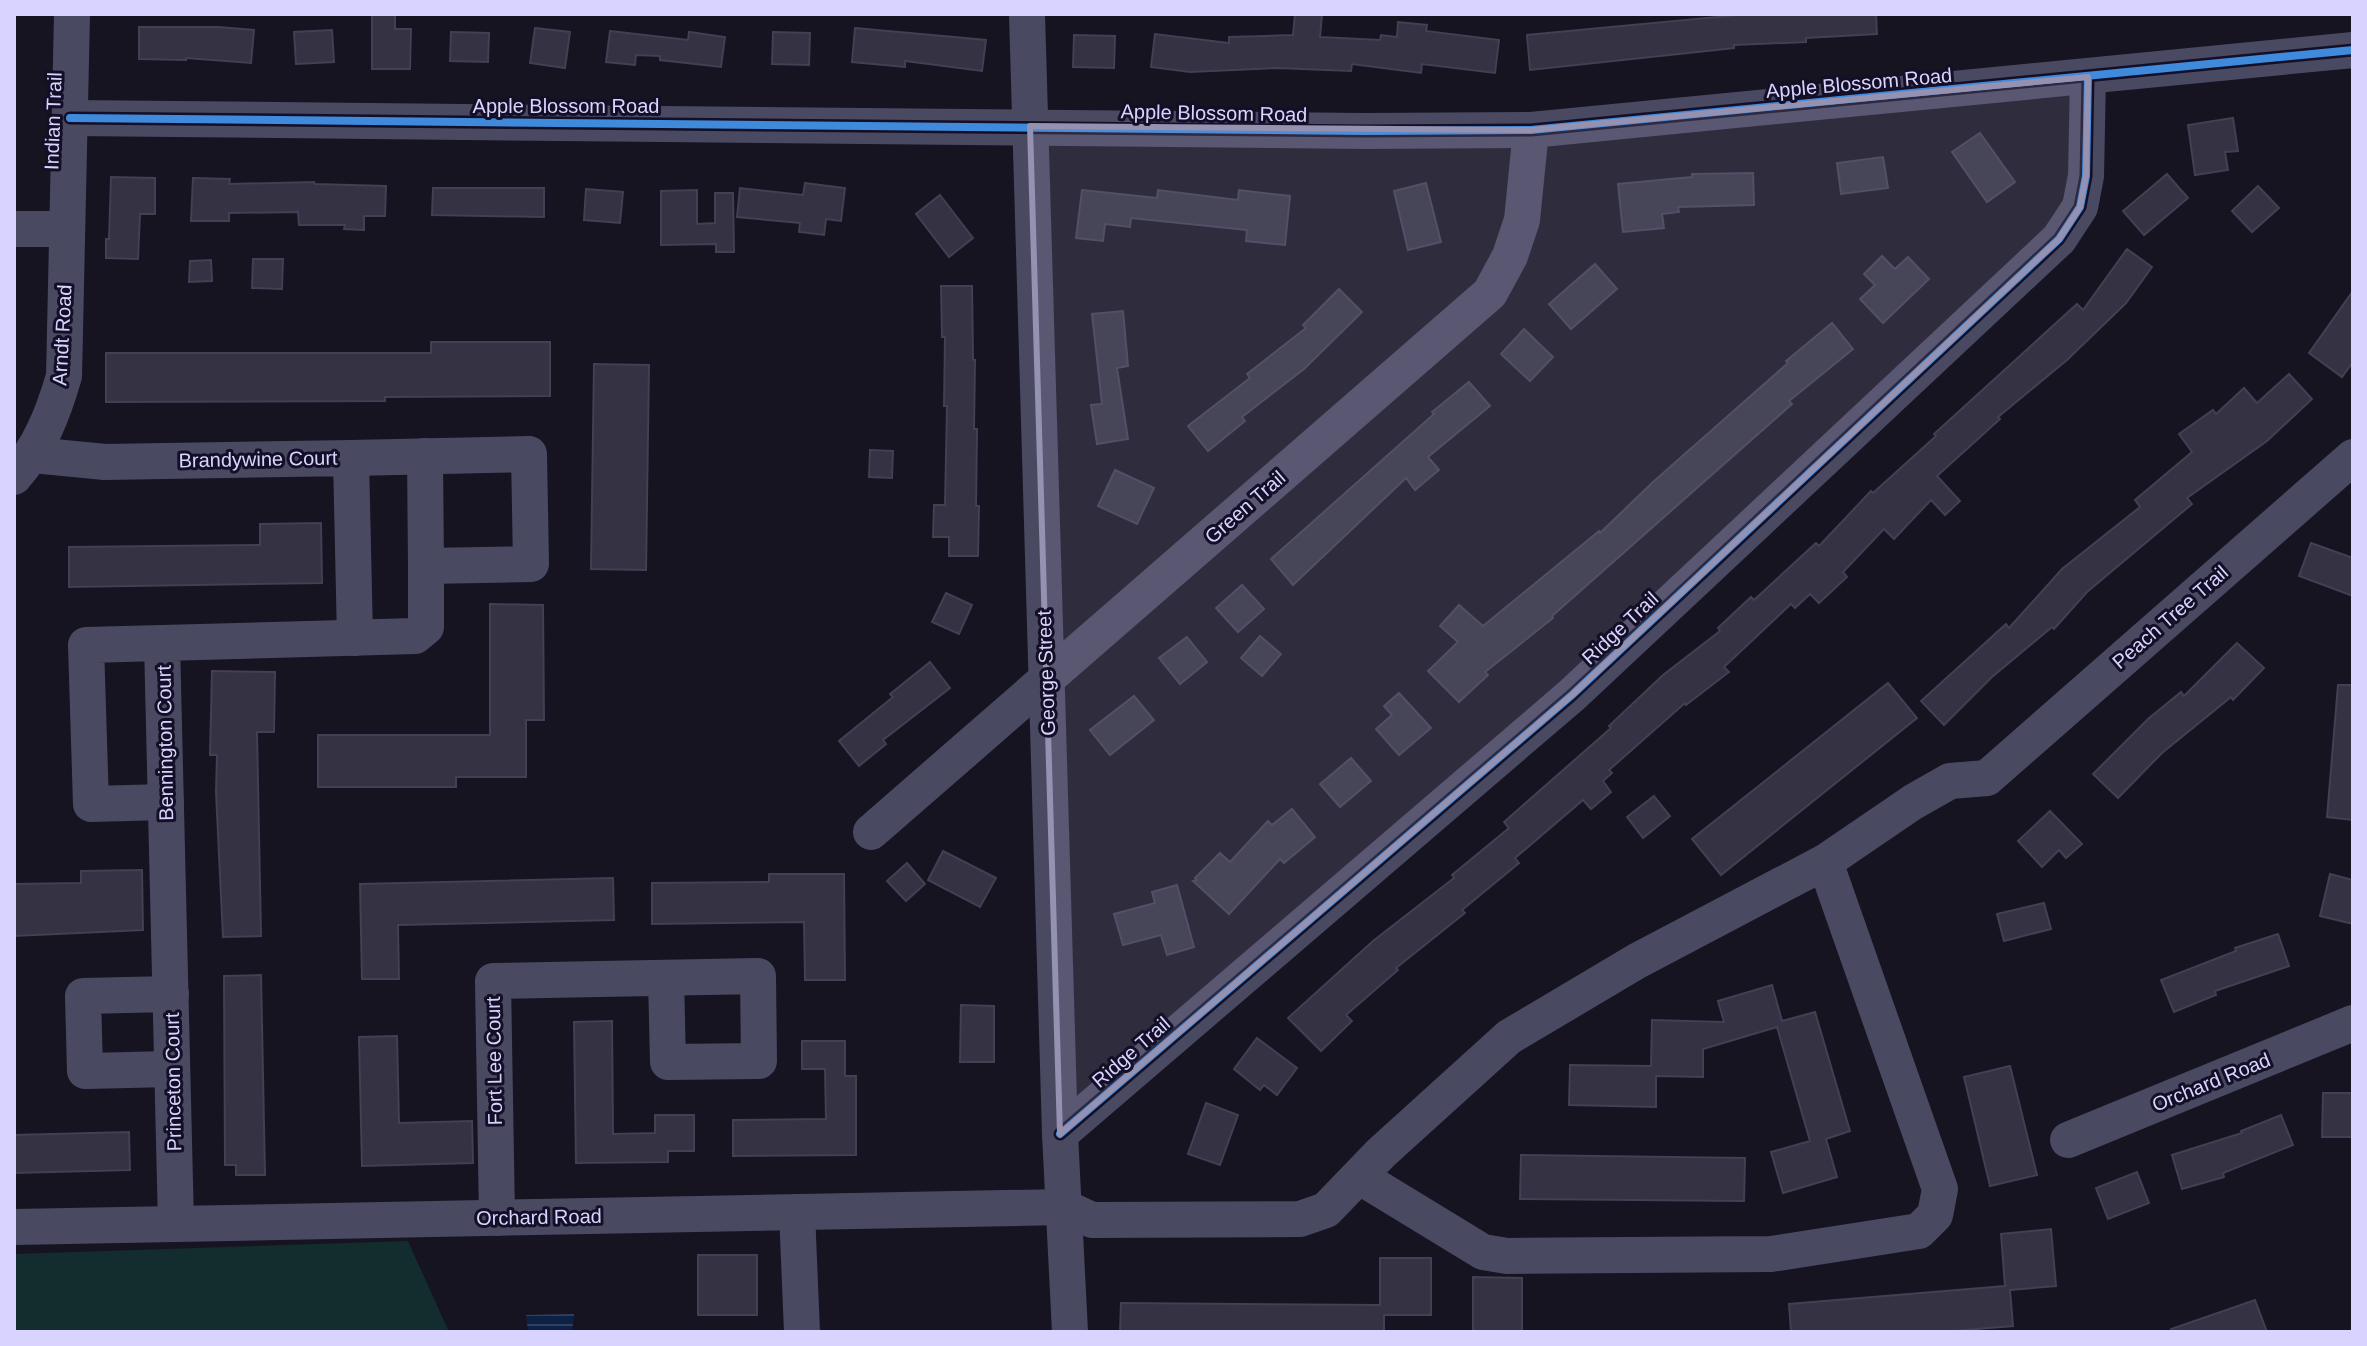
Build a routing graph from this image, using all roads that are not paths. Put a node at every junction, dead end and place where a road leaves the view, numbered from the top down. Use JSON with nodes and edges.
{"nodes":[{"id":1,"x":72,"y":14,"type":"edge"},
{"id":2,"x":1027,"y":14,"type":"edge"},
{"id":3,"x":2353,"y":50,"type":"edge"},
{"id":4,"x":2088,"y":77,"type":"junction"},
{"id":5,"x":70,"y":118,"type":"junction"},
{"id":6,"x":1030,"y":126,"type":"junction"},
{"id":7,"x":1531,"y":130,"type":"junction"},
{"id":8,"x":14,"y":229,"type":"edge"},
{"id":9,"x":65,"y":229,"type":"junction"},
{"id":10,"x":425,"y":456,"type":"junction"},
{"id":11,"x":2353,"y":457,"type":"edge"},
{"id":12,"x":351,"y":458,"type":"junction"},
{"id":13,"x":24,"y":466,"type":"edge"},
{"id":14,"x":426,"y":566,"type":"junction"},
{"id":15,"x":355,"y":638,"type":"junction"},
{"id":16,"x":162,"y":643,"type":"junction"},
{"id":17,"x":1046,"y":682,"type":"junction"},
{"id":18,"x":166,"y":802,"type":"junction"},
{"id":19,"x":871,"y":832,"type":"dead end"},
{"id":20,"x":1825,"y":862,"type":"junction"},
{"id":21,"x":169,"y":940,"type":"joint"},
{"id":22,"x":666,"y":978,"type":"dead end"},
{"id":23,"x":171,"y":994,"type":"junction"},
{"id":24,"x":2353,"y":1023,"type":"edge"},
{"id":25,"x":172,"y":1069,"type":"junction"},
{"id":26,"x":1060,"y":1134,"type":"junction"},
{"id":27,"x":2068,"y":1140,"type":"dead end"},
{"id":28,"x":1360,"y":1177,"type":"junction"},
{"id":29,"x":1064,"y":1207,"type":"junction"},
{"id":30,"x":797,"y":1212,"type":"junction"},
{"id":31,"x":497,"y":1218,"type":"junction"},
{"id":32,"x":176,"y":1224,"type":"junction"},
{"id":33,"x":14,"y":1227,"type":"edge"},
{"id":34,"x":802,"y":1332,"type":"edge"},
{"id":35,"x":1070,"y":1332,"type":"edge"}],
"edges":[{"from":1,"to":5,"type":"street","name":"Indian Trail"},
{"from":2,"to":6,"type":"street","name":"George Street"},
{"from":3,"to":4,"type":"street","name":"Apple Blossom Road"},
{"from":4,"to":7,"type":"street","name":"Apple Blossom Road"},
{"from":4,"to":26,"type":"street","name":"Ridge Trail"},
{"from":5,"to":6,"type":"street","name":"Apple Blossom Road"},
{"from":5,"to":9,"type":"street","name":"Indian Trail"},
{"from":6,"to":7,"type":"street","name":"Apple Blossom Road"},
{"from":6,"to":17,"type":"street","name":"George Street"},
{"from":7,"to":17,"type":"street","name":"Green Trail"},
{"from":8,"to":9,"type":"street"},
{"from":9,"to":13,"type":"street","name":"Arndt Road"},
{"from":10,"to":12,"type":"street"},
{"from":10,"to":14,"type":"street"},
{"from":10,"to":14,"type":"street"},
{"from":11,"to":20,"type":"street","name":"Peach Tree Trail"},
{"from":12,"to":13,"type":"street","name":"Brandywine Court"},
{"from":12,"to":15,"type":"street","name":"Brandywine Court"},
{"from":14,"to":15,"type":"street","name":"Bennington Court"},
{"from":15,"to":16,"type":"street","name":"Bennington Court"},
{"from":16,"to":18,"type":"street","name":"Bennington Court"},
{"from":16,"to":18,"type":"street"},
{"from":17,"to":19,"type":"street","name":"Green Trail"},
{"from":17,"to":26,"type":"street","name":"George Street"},
{"from":18,"to":21,"type":"street","name":"Bennington Court"},
{"from":20,"to":28,"type":"street"},
{"from":20,"to":28,"type":"street"},
{"from":21,"to":23,"type":"street","name":"Princeton Court"},
{"from":22,"to":31,"type":"street","name":"Fort Lee Court"},
{"from":23,"to":25,"type":"street","name":"Princeton Court"},
{"from":23,"to":25,"type":"street"},
{"from":24,"to":27,"type":"street","name":"Orchard Road"},
{"from":25,"to":32,"type":"street","name":"Princeton Court"},
{"from":26,"to":29,"type":"street","name":"George Street"},
{"from":28,"to":29,"type":"street"},
{"from":29,"to":30,"type":"street","name":"Orchard Road"},
{"from":29,"to":35,"type":"street","name":"George Street"},
{"from":30,"to":31,"type":"street","name":"Orchard Road"},
{"from":30,"to":34,"type":"street"},
{"from":31,"to":32,"type":"street","name":"Orchard Road"},
{"from":32,"to":33,"type":"street","name":"Orchard Road"}]}
